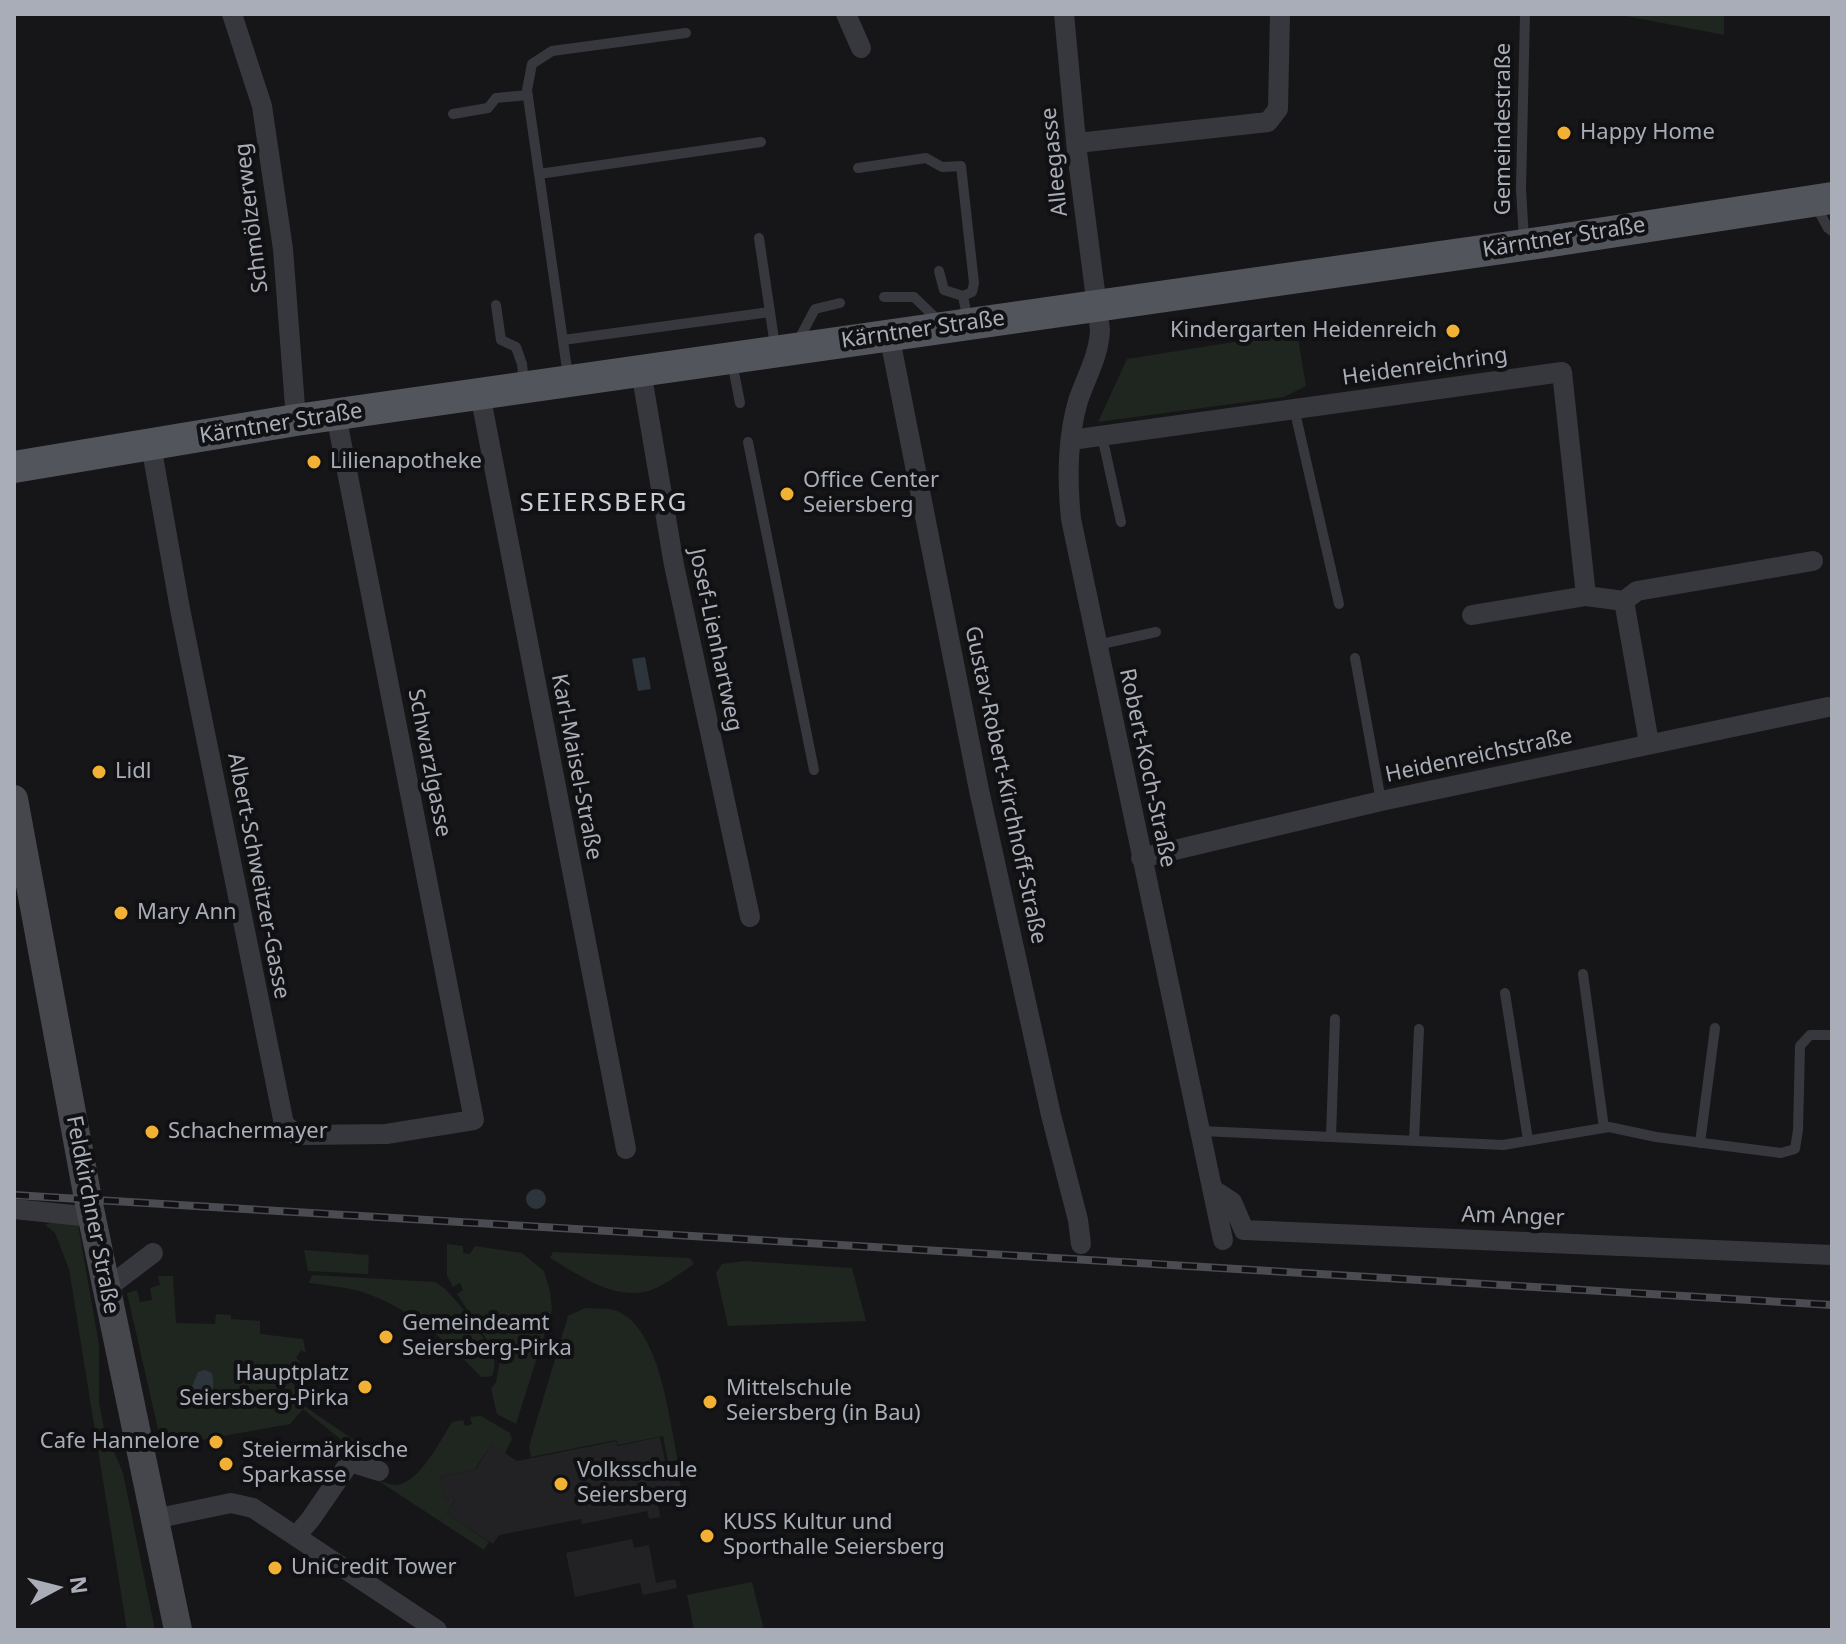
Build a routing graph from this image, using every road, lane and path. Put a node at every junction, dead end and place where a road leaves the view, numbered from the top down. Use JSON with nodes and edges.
{"nodes":[{"id":1,"x":232,"y":14,"type":"edge"},
{"id":2,"x":846,"y":14,"type":"edge"},
{"id":3,"x":1064,"y":14,"type":"edge"},
{"id":4,"x":1280,"y":14,"type":"edge"},
{"id":5,"x":1525,"y":14,"type":"edge"},
{"id":6,"x":686,"y":33,"type":"dead end"},
{"id":7,"x":861,"y":48,"type":"dead end"},
{"id":8,"x":528,"y":95,"type":"junction"},
{"id":9,"x":453,"y":114,"type":"dead end"},
{"id":10,"x":761,"y":142,"type":"dead end"},
{"id":11,"x":1077,"y":143,"type":"junction"},
{"id":12,"x":858,"y":168,"type":"dead end"},
{"id":13,"x":539,"y":174,"type":"junction"},
{"id":14,"x":1823,"y":199,"type":"edge"},
{"id":15,"x":1832,"y":231,"type":"edge"},
{"id":16,"x":759,"y":238,"type":"dead end"},
{"id":17,"x":1525,"y":245,"type":"junction"},
{"id":18,"x":939,"y":271,"type":"dead end"},
{"id":19,"x":884,"y":297,"type":"dead end"},
{"id":20,"x":840,"y":303,"type":"dead end"},
{"id":21,"x":496,"y":305,"type":"dead end"},
{"id":22,"x":1097,"y":305,"type":"junction"},
{"id":23,"x":770,"y":312,"type":"junction"},
{"id":24,"x":959,"y":315,"type":"junction"},
{"id":25,"x":889,"y":334,"type":"junction"},
{"id":26,"x":563,"y":340,"type":"junction"},
{"id":27,"x":784,"y":350,"type":"junction"},
{"id":28,"x":732,"y":358,"type":"junction"},
{"id":29,"x":641,"y":371,"type":"junction"},
{"id":30,"x":568,"y":382,"type":"junction"},
{"id":31,"x":524,"y":388,"type":"junction"},
{"id":32,"x":480,"y":394,"type":"junction"},
{"id":33,"x":740,"y":403,"type":"dead end"},
{"id":34,"x":1294,"y":408,"type":"junction"},
{"id":35,"x":336,"y":415,"type":"junction"},
{"id":36,"x":296,"y":420,"type":"junction"},
{"id":37,"x":1102,"y":436,"type":"junction"},
{"id":38,"x":1071,"y":440,"type":"junction"},
{"id":39,"x":748,"y":442,"type":"dead end"},
{"id":40,"x":151,"y":445,"type":"junction"},
{"id":41,"x":14,"y":467,"type":"edge"},
{"id":42,"x":1121,"y":522,"type":"dead end"},
{"id":43,"x":1813,"y":561,"type":"dead end"},
{"id":44,"x":1586,"y":596,"type":"junction"},
{"id":45,"x":1624,"y":601,"type":"junction"},
{"id":46,"x":1339,"y":604,"type":"dead end"},
{"id":47,"x":1472,"y":615,"type":"dead end"},
{"id":48,"x":1156,"y":632,"type":"dead end"},
{"id":49,"x":1097,"y":645,"type":"junction"},
{"id":50,"x":1355,"y":658,"type":"dead end"},
{"id":51,"x":1828,"y":707,"type":"dead end"},
{"id":52,"x":1649,"y":743,"type":"junction"},
{"id":53,"x":814,"y":770,"type":"dead end"},
{"id":54,"x":14,"y":799,"type":"edge"},
{"id":55,"x":1381,"y":801,"type":"junction"},
{"id":56,"x":1141,"y":858,"type":"junction"},
{"id":57,"x":750,"y":917,"type":"dead end"},
{"id":58,"x":1583,"y":974,"type":"dead end"},
{"id":59,"x":1505,"y":993,"type":"dead end"},
{"id":60,"x":1335,"y":1019,"type":"dead end"},
{"id":61,"x":1715,"y":1028,"type":"dead end"},
{"id":62,"x":1419,"y":1029,"type":"dead end"},
{"id":63,"x":1832,"y":1035,"type":"edge"},
{"id":64,"x":474,"y":1120,"type":"joint"},
{"id":65,"x":1604,"y":1128,"type":"junction"},
{"id":66,"x":1202,"y":1131,"type":"junction"},
{"id":67,"x":1331,"y":1137,"type":"junction"},
{"id":68,"x":1528,"y":1140,"type":"junction"},
{"id":69,"x":1414,"y":1141,"type":"junction"},
{"id":70,"x":1700,"y":1143,"type":"junction"},
{"id":71,"x":626,"y":1149,"type":"dead end"},
{"id":72,"x":1215,"y":1191,"type":"junction"},
{"id":73,"x":14,"y":1209,"type":"edge"},
{"id":74,"x":92,"y":1217,"type":"junction"},
{"id":75,"x":1223,"y":1240,"type":"dead end"},
{"id":76,"x":1081,"y":1244,"type":"dead end"},
{"id":77,"x":153,"y":1253,"type":"dead end"},
{"id":78,"x":1832,"y":1255,"type":"edge"},
{"id":79,"x":107,"y":1288,"type":"junction"},
{"id":80,"x":379,"y":1471,"type":"dead end"},
{"id":81,"x":154,"y":1519,"type":"junction"},
{"id":82,"x":296,"y":1536,"type":"junction"},
{"id":83,"x":178,"y":1630,"type":"edge"},
{"id":84,"x":437,"y":1630,"type":"edge"}],
"edges":[{"from":1,"to":36,"type":"street","name":"Schmölzerweg"},
{"from":2,"to":7,"type":"street"},
{"from":3,"to":11,"type":"street","name":"Alleegasse"},
{"from":4,"to":11,"type":"street"},
{"from":5,"to":17,"type":"lane","name":"Gemeindestraße"},
{"from":6,"to":8,"type":"lane"},
{"from":8,"to":9,"type":"lane"},
{"from":8,"to":13,"type":"lane"},
{"from":10,"to":13,"type":"lane"},
{"from":11,"to":22,"type":"street","name":"Alleegasse"},
{"from":12,"to":24,"type":"lane"},
{"from":13,"to":26,"type":"lane"},
{"from":14,"to":15,"type":"lane"},
{"from":14,"to":17,"type":"main road","name":"Kärntner Straße"},
{"from":16,"to":23,"type":"lane"},
{"from":17,"to":22,"type":"main road","name":"Kärntner Straße"},
{"from":18,"to":24,"type":"lane"},
{"from":19,"to":24,"type":"lane"},
{"from":20,"to":27,"type":"lane"},
{"from":21,"to":31,"type":"lane"},
{"from":22,"to":24,"type":"main road","name":"Kärntner Straße"},
{"from":22,"to":38,"type":"street","name":"Robert-Koch-Straße"},
{"from":23,"to":26,"type":"lane"},
{"from":23,"to":27,"type":"lane"},
{"from":24,"to":25,"type":"main road","name":"Kärntner Straße"},
{"from":25,"to":27,"type":"main road","name":"Kärntner Straße"},
{"from":25,"to":76,"type":"street","name":"Gustav-Robert-Kirchhoff-Straße"},
{"from":26,"to":30,"type":"lane"},
{"from":27,"to":28,"type":"main road","name":"Kärntner Straße"},
{"from":28,"to":29,"type":"main road","name":"Kärntner Straße"},
{"from":28,"to":33,"type":"lane"},
{"from":29,"to":30,"type":"main road","name":"Kärntner Straße"},
{"from":29,"to":57,"type":"street","name":"Josef-Lienhartweg"},
{"from":30,"to":31,"type":"main road","name":"Kärntner Straße"},
{"from":31,"to":32,"type":"main road","name":"Kärntner Straße"},
{"from":32,"to":35,"type":"main road","name":"Kärntner Straße"},
{"from":32,"to":71,"type":"street","name":"Karl-Maisel-Straße"},
{"from":34,"to":37,"type":"street","name":"Heidenreichring"},
{"from":34,"to":44,"type":"street","name":"Heidenreichring"},
{"from":34,"to":46,"type":"lane"},
{"from":35,"to":36,"type":"main road","name":"Kärntner Straße"},
{"from":35,"to":64,"type":"street","name":"Schwarzlgasse"},
{"from":36,"to":40,"type":"main road","name":"Kärntner Straße"},
{"from":37,"to":38,"type":"street","name":"Heidenreichring"},
{"from":37,"to":42,"type":"lane"},
{"from":38,"to":49,"type":"street","name":"Robert-Koch-Straße"},
{"from":39,"to":53,"type":"lane"},
{"from":40,"to":41,"type":"main road","name":"Kärntner Straße"},
{"from":40,"to":64,"type":"street","name":"Albert-Schweitzer-Gasse"},
{"from":43,"to":45,"type":"street"},
{"from":44,"to":45,"type":"street"},
{"from":44,"to":47,"type":"street"},
{"from":45,"to":52,"type":"street"},
{"from":48,"to":49,"type":"lane"},
{"from":49,"to":56,"type":"street","name":"Robert-Koch-Straße"},
{"from":50,"to":55,"type":"lane"},
{"from":51,"to":52,"type":"street","name":"Heidenreichstraße"},
{"from":52,"to":55,"type":"street","name":"Heidenreichstraße"},
{"from":54,"to":74,"type":"main road","name":"Feldkirchner Straße"},
{"from":55,"to":56,"type":"street","name":"Heidenreichstraße"},
{"from":56,"to":66,"type":"street","name":"Robert-Koch-Straße"},
{"from":58,"to":65,"type":"lane"},
{"from":59,"to":68,"type":"lane"},
{"from":60,"to":67,"type":"lane"},
{"from":61,"to":70,"type":"lane"},
{"from":62,"to":69,"type":"lane"},
{"from":63,"to":70,"type":"lane"},
{"from":65,"to":68,"type":"lane"},
{"from":65,"to":70,"type":"lane"},
{"from":66,"to":67,"type":"lane"},
{"from":66,"to":72,"type":"street","name":"Robert-Koch-Straße"},
{"from":67,"to":69,"type":"lane"},
{"from":68,"to":69,"type":"lane"},
{"from":72,"to":75,"type":"street","name":"Robert-Koch-Straße"},
{"from":72,"to":78,"type":"street","name":"Am Anger"},
{"from":73,"to":74,"type":"street"},
{"from":74,"to":79,"type":"main road","name":"Feldkirchner Straße"},
{"from":77,"to":79,"type":"street"},
{"from":79,"to":81,"type":"main road","name":"Feldkirchner Straße"},
{"from":80,"to":82,"type":"street"},
{"from":81,"to":82,"type":"street"},
{"from":81,"to":83,"type":"main road","name":"Feldkirchner Straße"},
{"from":82,"to":84,"type":"street"}]}
